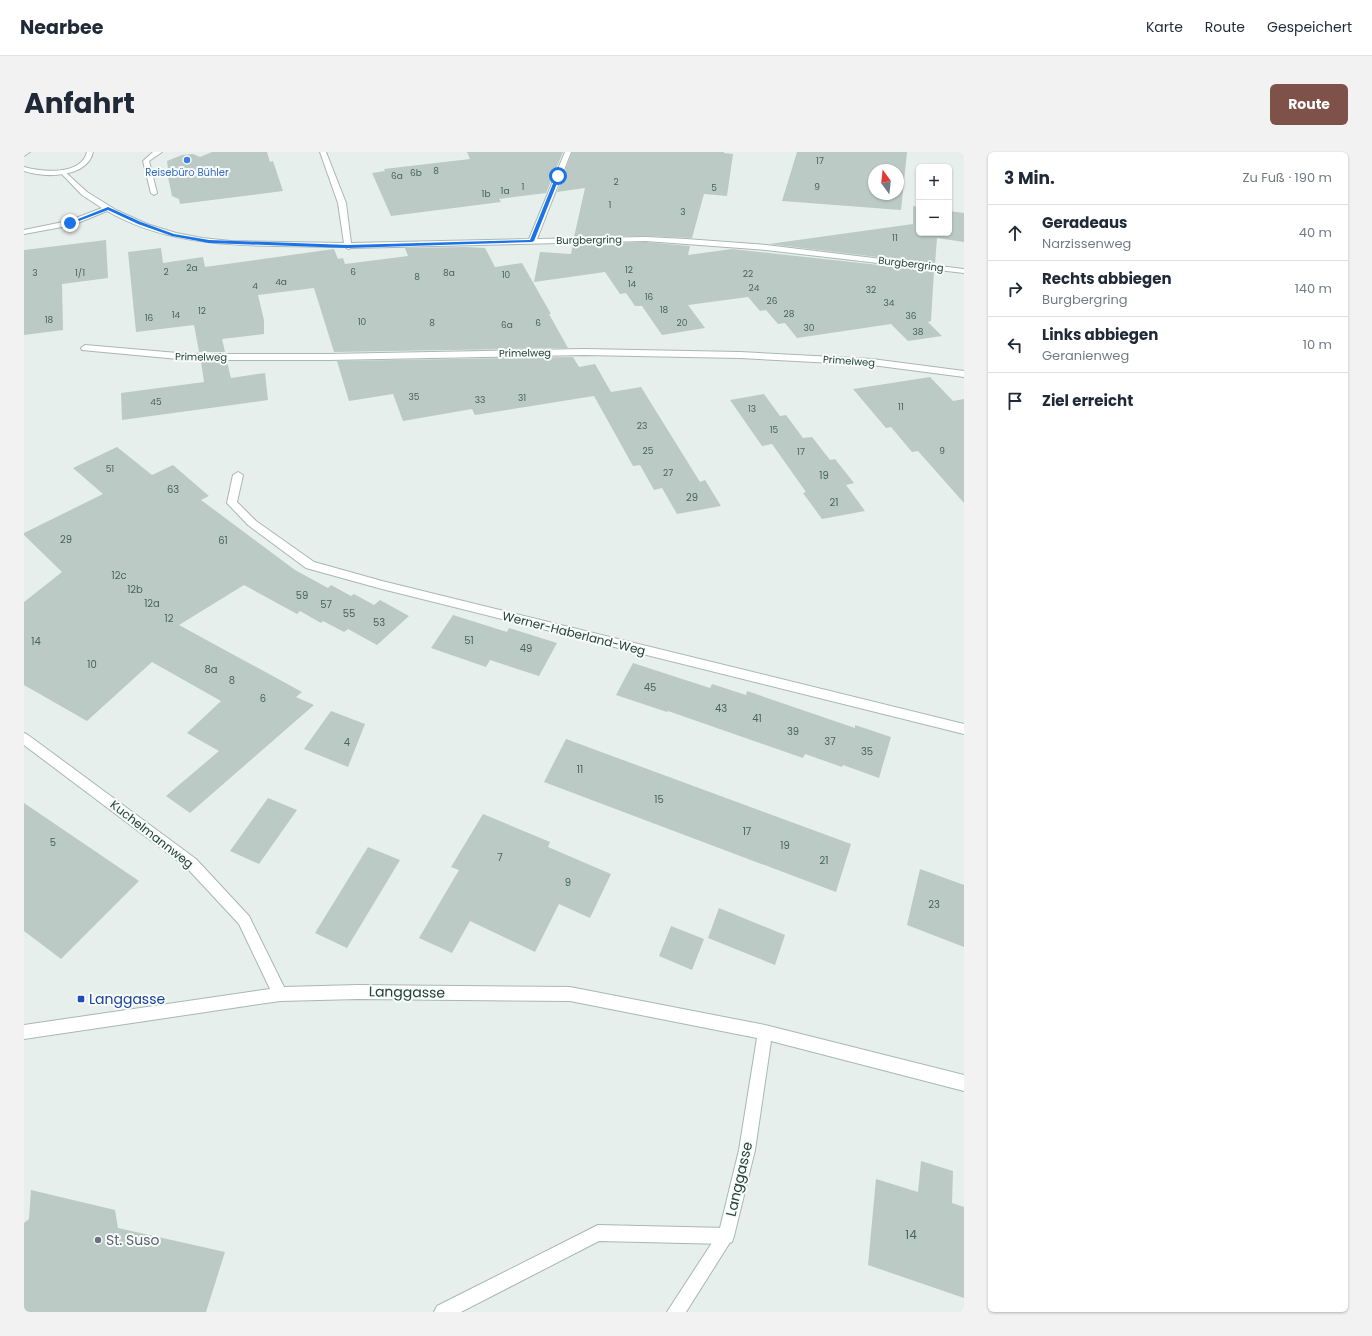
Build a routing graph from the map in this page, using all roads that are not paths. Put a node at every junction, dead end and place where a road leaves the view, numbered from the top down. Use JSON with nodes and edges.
{"nodes":[{"id":1,"x":27,"y":152,"type":"edge"},
{"id":2,"x":90,"y":152,"type":"edge"},
{"id":3,"x":159,"y":152,"type":"edge"},
{"id":4,"x":323,"y":152,"type":"edge"},
{"id":5,"x":568,"y":152,"type":"edge"},
{"id":6,"x":24,"y":154,"type":"edge"},
{"id":7,"x":24,"y":169,"type":"edge"},
{"id":8,"x":63,"y":172,"type":"junction"},
{"id":9,"x":154,"y":193,"type":"dead end"},
{"id":10,"x":108,"y":208,"type":"junction"},
{"id":11,"x":24,"y":232,"type":"edge"},
{"id":12,"x":532,"y":241,"type":"junction"},
{"id":13,"x":348,"y":246,"type":"junction"},
{"id":14,"x":964,"y":271,"type":"edge"},
{"id":15,"x":85,"y":348,"type":"dead end"},
{"id":16,"x":964,"y":374,"type":"edge"},
{"id":17,"x":238,"y":475,"type":"dead end"},
{"id":18,"x":964,"y":729,"type":"edge"},
{"id":19,"x":24,"y":738,"type":"edge"},
{"id":20,"x":280,"y":994,"type":"junction"},
{"id":21,"x":24,"y":1032,"type":"edge"},
{"id":22,"x":765,"y":1032,"type":"junction"},
{"id":23,"x":964,"y":1083,"type":"edge"},
{"id":24,"x":726,"y":1236,"type":"junction"},
{"id":25,"x":443,"y":1312,"type":"edge"},
{"id":26,"x":676,"y":1312,"type":"edge"}],
"edges":[{"from":1,"to":6,"type":"street"},
{"from":2,"to":8,"type":"street"},
{"from":3,"to":9,"type":"street"},
{"from":4,"to":13,"type":"street"},
{"from":5,"to":12,"type":"street"},
{"from":7,"to":8,"type":"street"},
{"from":8,"to":10,"type":"street","name":"Burgbergring"},
{"from":10,"to":11,"type":"street"},
{"from":10,"to":13,"type":"street","name":"Burgbergring"},
{"from":12,"to":13,"type":"street","name":"Burgbergring"},
{"from":12,"to":14,"type":"street","name":"Burgbergring"},
{"from":15,"to":16,"type":"street","name":"Primelweg"},
{"from":17,"to":18,"type":"street","name":"Werner-Haberland-Weg"},
{"from":19,"to":20,"type":"street","name":"Kuchelmannweg"},
{"from":20,"to":21,"type":"street","name":"Langgasse"},
{"from":20,"to":22,"type":"street","name":"Langgasse"},
{"from":22,"to":23,"type":"street","name":"Langgasse"},
{"from":22,"to":24,"type":"street","name":"Langgasse"},
{"from":24,"to":25,"type":"street"},
{"from":24,"to":26,"type":"street","name":"Langgasse"}]}
